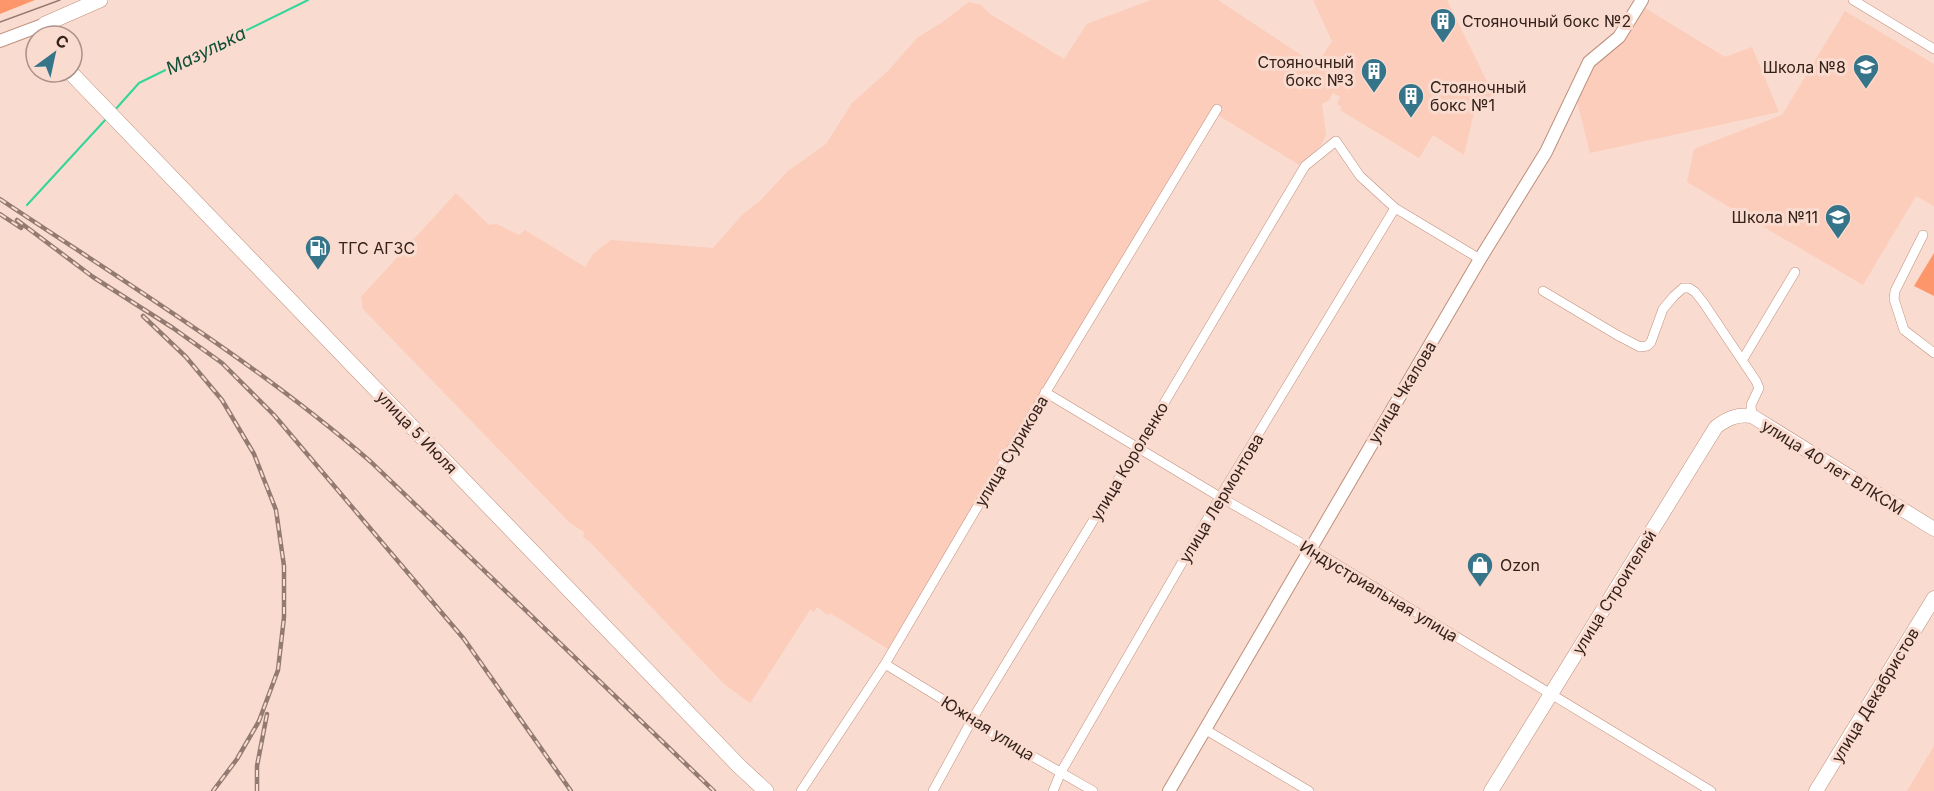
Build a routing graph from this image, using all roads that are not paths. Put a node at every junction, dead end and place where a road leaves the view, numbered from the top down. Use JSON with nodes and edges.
{"nodes":[{"id":1,"x":100,"y":0,"type":"edge"},
{"id":2,"x":1642,"y":0,"type":"edge"},
{"id":3,"x":1853,"y":0,"type":"edge"},
{"id":4,"x":58,"y":24,"type":"edge"},
{"id":5,"x":24,"y":35,"type":"edge"},
{"id":6,"x":0,"y":41,"type":"edge"},
{"id":7,"x":1934,"y":48,"type":"edge"},
{"id":8,"x":82,"y":84,"type":"edge"},
{"id":9,"x":1217,"y":108,"type":"dead end"},
{"id":10,"x":1395,"y":208,"type":"junction"},
{"id":11,"x":1923,"y":235,"type":"dead end"},
{"id":12,"x":1480,"y":259,"type":"junction"},
{"id":13,"x":1795,"y":272,"type":"dead end"},
{"id":14,"x":1543,"y":291,"type":"dead end"},
{"id":15,"x":1934,"y":353,"type":"edge"},
{"id":16,"x":1743,"y":359,"type":"junction"},
{"id":17,"x":1045,"y":392,"type":"junction"},
{"id":18,"x":1752,"y":416,"type":"junction"},
{"id":19,"x":1138,"y":447,"type":"junction"},
{"id":20,"x":1220,"y":497,"type":"junction"},
{"id":21,"x":1934,"y":530,"type":"edge"},
{"id":22,"x":1310,"y":548,"type":"junction"},
{"id":23,"x":1934,"y":598,"type":"edge"},
{"id":24,"x":885,"y":664,"type":"junction"},
{"id":25,"x":1550,"y":694,"type":"junction"},
{"id":26,"x":973,"y":718,"type":"junction"},
{"id":27,"x":1206,"y":730,"type":"junction"},
{"id":28,"x":1061,"y":772,"type":"junction"},
{"id":29,"x":766,"y":791,"type":"edge"},
{"id":30,"x":801,"y":791,"type":"edge"},
{"id":31,"x":933,"y":791,"type":"edge"},
{"id":32,"x":1053,"y":791,"type":"edge"},
{"id":33,"x":1093,"y":791,"type":"edge"},
{"id":34,"x":1168,"y":791,"type":"edge"},
{"id":35,"x":1309,"y":791,"type":"edge"},
{"id":36,"x":1491,"y":791,"type":"edge"},
{"id":37,"x":1711,"y":791,"type":"edge"},
{"id":38,"x":1816,"y":791,"type":"edge"}],
"edges":[{"from":1,"to":4,"type":"highway"},
{"from":2,"to":12,"type":"street","name":"улица Чкалова"},
{"from":3,"to":7,"type":"street"},
{"from":5,"to":6,"type":"street"},
{"from":8,"to":29,"type":"highway","name":"улица 5 Июля"},
{"from":9,"to":17,"type":"street","name":"улица Сурикова"},
{"from":10,"to":12,"type":"street"},
{"from":10,"to":19,"type":"street","name":"улица Короленко"},
{"from":10,"to":20,"type":"street","name":"улица Лермонтова"},
{"from":11,"to":15,"type":"street"},
{"from":12,"to":22,"type":"street","name":"улица Чкалова"},
{"from":13,"to":16,"type":"street"},
{"from":14,"to":16,"type":"street","name":"улица 40 лет ВЛКСМ"},
{"from":16,"to":18,"type":"street","name":"улица 40 лет ВЛКСМ"},
{"from":17,"to":19,"type":"street","name":"Индустриальная улица"},
{"from":17,"to":24,"type":"street","name":"улица Сурикова"},
{"from":18,"to":21,"type":"main road","name":"улица 40 лет ВЛКСМ"},
{"from":18,"to":25,"type":"main road","name":"улица Строителей"},
{"from":19,"to":20,"type":"street","name":"Индустриальная улица"},
{"from":19,"to":26,"type":"street","name":"улица Короленко"},
{"from":20,"to":22,"type":"street","name":"Индустриальная улица"},
{"from":20,"to":28,"type":"street","name":"улица Лермонтова"},
{"from":22,"to":25,"type":"street","name":"Индустриальная улица"},
{"from":22,"to":27,"type":"street","name":"улица Чкалова"},
{"from":23,"to":38,"type":"main road","name":"улица Декабристов"},
{"from":24,"to":26,"type":"street","name":"Южная улица"},
{"from":24,"to":30,"type":"street","name":"улица Сурикова"},
{"from":25,"to":36,"type":"main road","name":"улица Строителей"},
{"from":25,"to":37,"type":"street","name":"Индустриальная улица"},
{"from":26,"to":28,"type":"street","name":"Южная улица"},
{"from":26,"to":31,"type":"street","name":"улица Короленко"},
{"from":27,"to":34,"type":"street","name":"улица Чкалова"},
{"from":27,"to":35,"type":"street"},
{"from":28,"to":32,"type":"street","name":"улица Лермонтова"},
{"from":28,"to":33,"type":"street","name":"Южная улица"}]}
